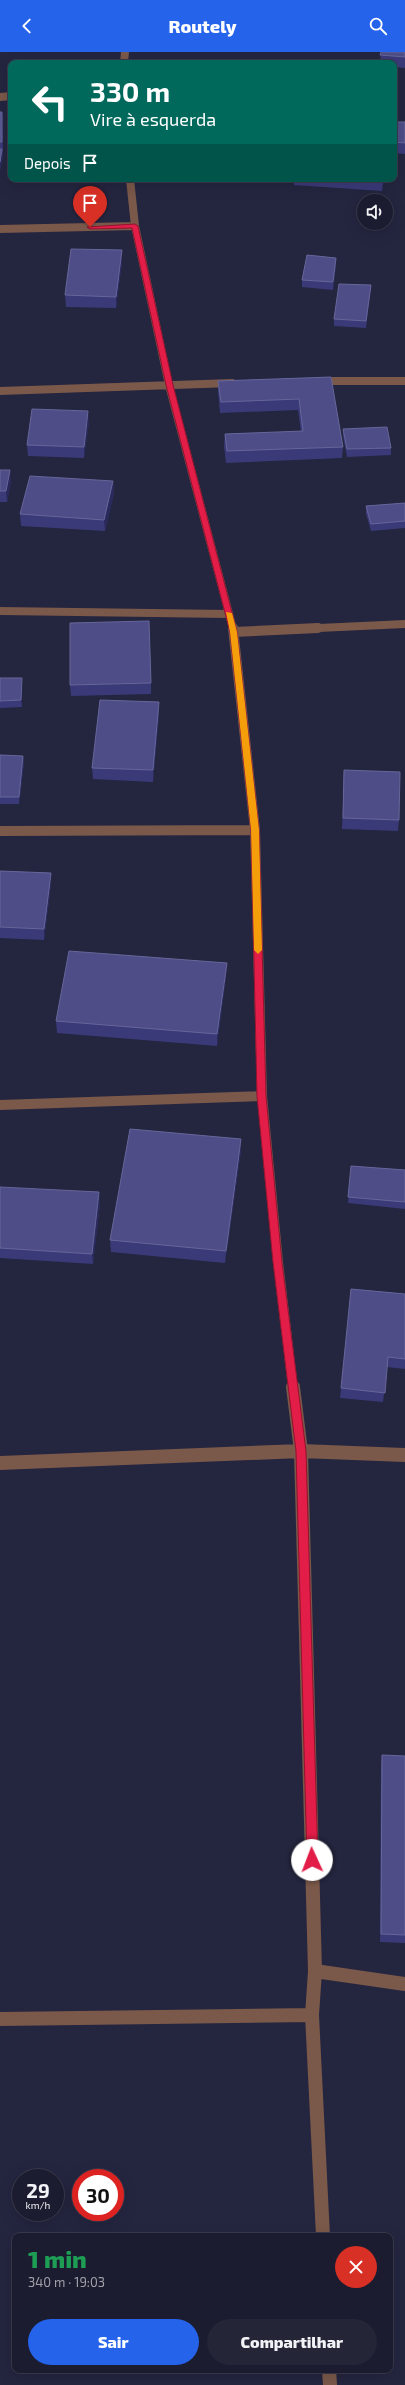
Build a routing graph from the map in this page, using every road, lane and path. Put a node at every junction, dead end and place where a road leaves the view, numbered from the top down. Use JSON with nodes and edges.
{"nodes":[{"id":1,"x":130,"y":182,"type":"edge"},
{"id":2,"x":135,"y":226,"type":"junction"},
{"id":3,"x":0,"y":229,"type":"edge"},
{"id":4,"x":307,"y":381,"type":"edge"},
{"id":5,"x":405,"y":381,"type":"edge"},
{"id":6,"x":238,"y":383,"type":"edge"},
{"id":7,"x":169,"y":385,"type":"junction"},
{"id":8,"x":0,"y":391,"type":"edge"},
{"id":9,"x":0,"y":611,"type":"edge"},
{"id":10,"x":229,"y":614,"type":"junction"},
{"id":11,"x":405,"y":624,"type":"edge"},
{"id":12,"x":234,"y":632,"type":"junction"},
{"id":13,"x":255,"y":830,"type":"junction"},
{"id":14,"x":0,"y":831,"type":"edge"},
{"id":15,"x":262,"y":1096,"type":"junction"},
{"id":16,"x":0,"y":1105,"type":"edge"},
{"id":17,"x":301,"y":1451,"type":"junction"},
{"id":18,"x":405,"y":1455,"type":"edge"},
{"id":19,"x":0,"y":1463,"type":"edge"},
{"id":20,"x":315,"y":1970,"type":"junction"},
{"id":21,"x":405,"y":1984,"type":"edge"},
{"id":22,"x":312,"y":2015,"type":"junction"},
{"id":23,"x":0,"y":2019,"type":"edge"},
{"id":24,"x":323,"y":2233,"type":"edge"},
{"id":25,"x":329,"y":2373,"type":"edge"},
{"id":26,"x":330,"y":2385,"type":"edge"}],
"edges":[{"from":1,"to":2,"type":"street"},
{"from":2,"to":3,"type":"street"},
{"from":2,"to":7,"type":"street"},
{"from":4,"to":5,"type":"street"},
{"from":6,"to":7,"type":"street"},
{"from":7,"to":8,"type":"street"},
{"from":7,"to":10,"type":"street"},
{"from":9,"to":10,"type":"street"},
{"from":10,"to":12,"type":"street"},
{"from":11,"to":12,"type":"street"},
{"from":12,"to":13,"type":"street"},
{"from":13,"to":14,"type":"street"},
{"from":13,"to":15,"type":"street"},
{"from":15,"to":16,"type":"street"},
{"from":15,"to":17,"type":"street"},
{"from":17,"to":18,"type":"street"},
{"from":17,"to":19,"type":"street"},
{"from":17,"to":20,"type":"street"},
{"from":20,"to":21,"type":"street"},
{"from":20,"to":22,"type":"street"},
{"from":22,"to":23,"type":"street"},
{"from":22,"to":24,"type":"street"},
{"from":25,"to":26,"type":"street"}]}
